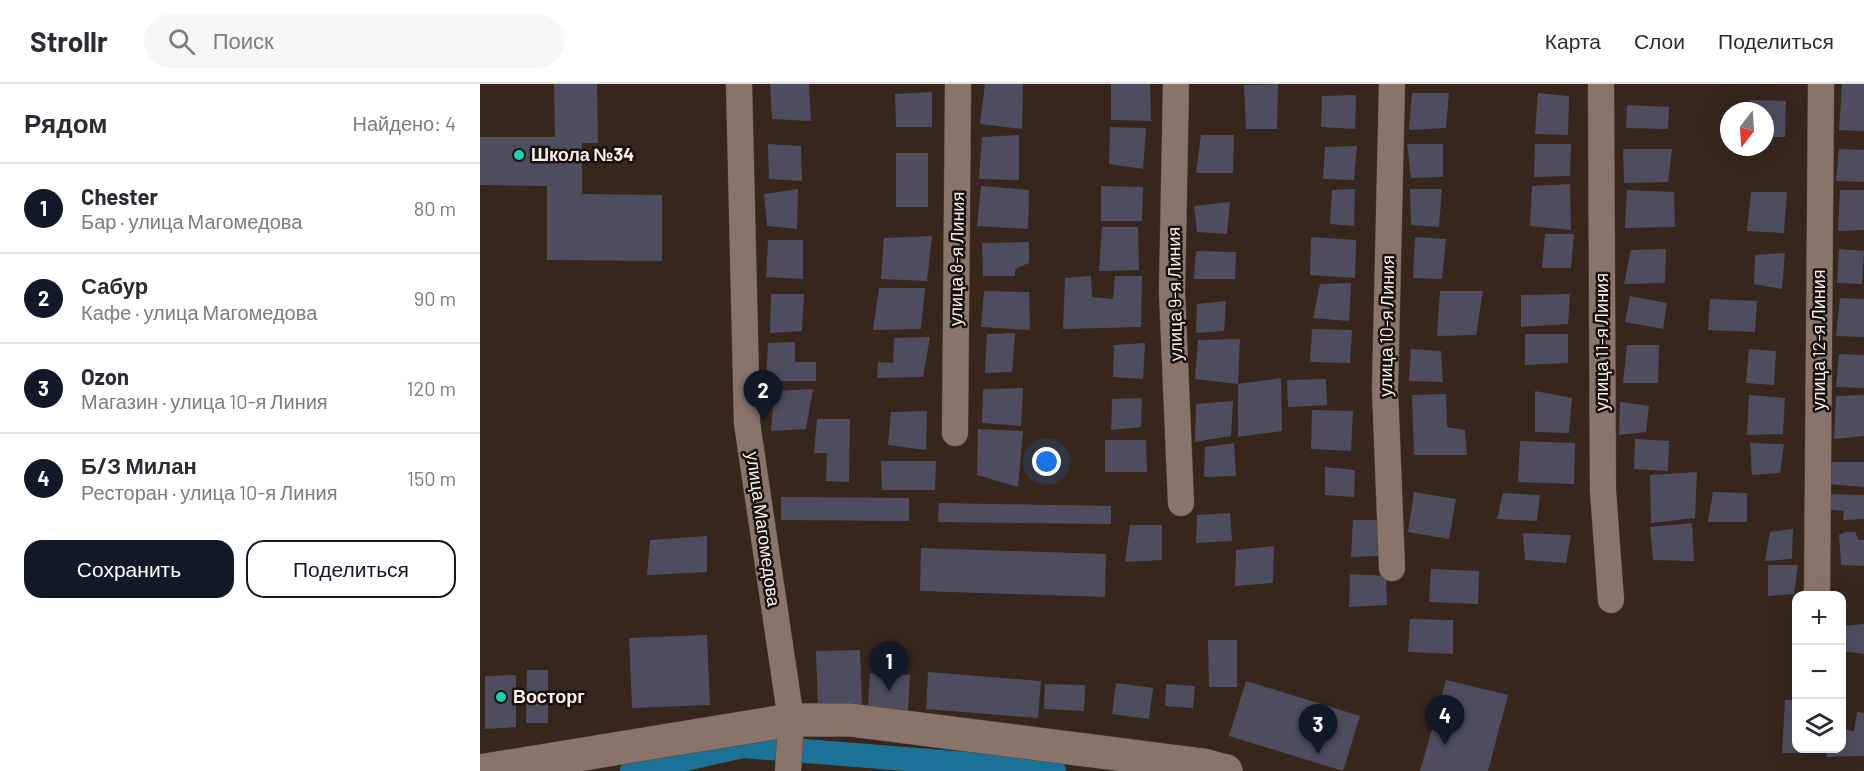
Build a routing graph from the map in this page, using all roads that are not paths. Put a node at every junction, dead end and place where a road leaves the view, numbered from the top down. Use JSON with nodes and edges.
{"nodes":[{"id":1,"x":740,"y":84,"type":"edge"},
{"id":2,"x":958,"y":84,"type":"edge"},
{"id":3,"x":1176,"y":84,"type":"edge"},
{"id":4,"x":1392,"y":84,"type":"edge"},
{"id":5,"x":1600,"y":84,"type":"edge"},
{"id":6,"x":1821,"y":84,"type":"edge"},
{"id":7,"x":955,"y":433,"type":"dead end"},
{"id":8,"x":1181,"y":503,"type":"dead end"},
{"id":9,"x":1392,"y":568,"type":"dead end"},
{"id":10,"x":1817,"y":591,"type":"edge"},
{"id":11,"x":1611,"y":600,"type":"dead end"},
{"id":12,"x":790,"y":720,"type":"junction"},
{"id":13,"x":480,"y":771,"type":"edge"},
{"id":14,"x":788,"y":771,"type":"edge"},
{"id":15,"x":1227,"y":771,"type":"edge"}],
"edges":[{"from":1,"to":12,"type":"street","name":"улица Магомедова"},
{"from":2,"to":7,"type":"street","name":"улица 8-я Линия"},
{"from":3,"to":8,"type":"street","name":"улица 9-я Линия"},
{"from":4,"to":9,"type":"street","name":"улица 10-я Линия"},
{"from":5,"to":11,"type":"street","name":"улица 11-я Линия"},
{"from":6,"to":10,"type":"street","name":"улица 12-я Линия"},
{"from":12,"to":13,"type":"main road"},
{"from":12,"to":14,"type":"street","name":"улица Магомедова"},
{"from":12,"to":15,"type":"main road"}]}
